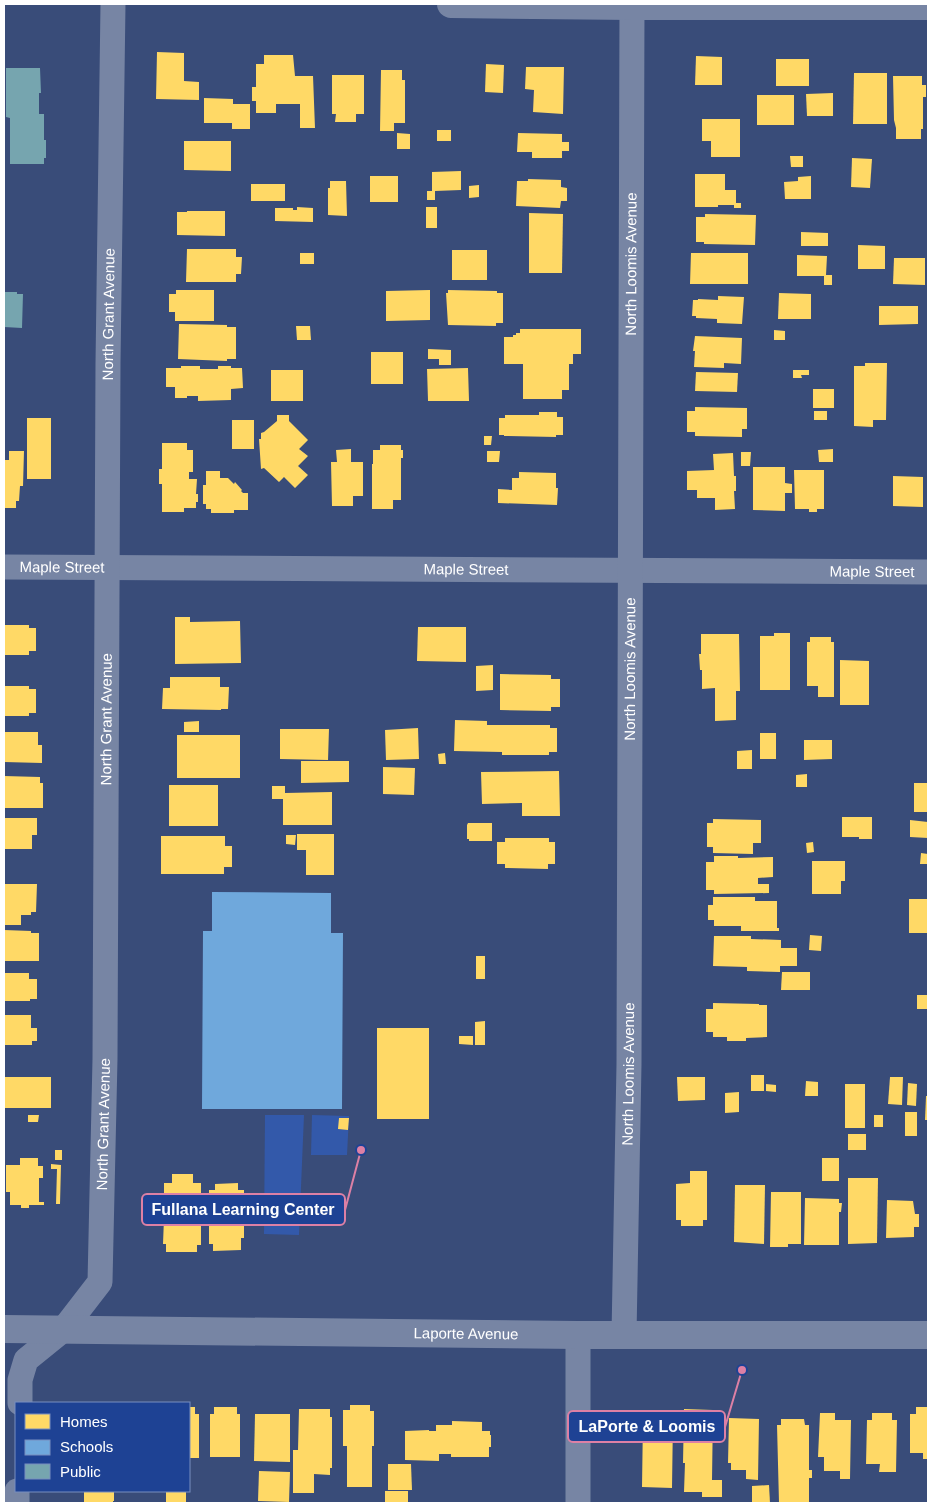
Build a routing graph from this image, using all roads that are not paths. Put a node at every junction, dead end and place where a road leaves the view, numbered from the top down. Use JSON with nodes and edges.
{"nodes":[{"id":1,"x":113,"y":4,"type":"edge"},
{"id":2,"x":451,"y":4,"type":"edge"},
{"id":3,"x":632,"y":5,"type":"edge"},
{"id":4,"x":928,"y":6,"type":"edge"},
{"id":5,"x":4,"y":567,"type":"edge"},
{"id":6,"x":108,"y":568,"type":"junction"},
{"id":7,"x":631,"y":571,"type":"junction"},
{"id":8,"x":928,"y":572,"type":"edge"},
{"id":9,"x":4,"y":1329,"type":"edge"},
{"id":10,"x":63,"y":1330,"type":"junction"},
{"id":11,"x":578,"y":1335,"type":"junction"},
{"id":12,"x":624,"y":1335,"type":"junction"},
{"id":13,"x":928,"y":1335,"type":"edge"},
{"id":14,"x":20,"y":1402,"type":"edge"},
{"id":15,"x":578,"y":1503,"type":"edge"}],
"edges":[{"from":1,"to":6,"type":"street","name":"North Grant Avenue"},
{"from":2,"to":3,"type":"street"},
{"from":3,"to":4,"type":"street"},
{"from":3,"to":7,"type":"street","name":"North Loomis Avenue"},
{"from":5,"to":6,"type":"street","name":"Maple Street"},
{"from":6,"to":7,"type":"street","name":"Maple Street"},
{"from":6,"to":10,"type":"street","name":"North Grant Avenue"},
{"from":7,"to":8,"type":"street","name":"Maple Street"},
{"from":7,"to":12,"type":"street","name":"North Loomis Avenue"},
{"from":9,"to":10,"type":"street","name":"Laporte Avenue"},
{"from":10,"to":11,"type":"street","name":"Laporte Avenue"},
{"from":10,"to":14,"type":"street","name":"North Grant Avenue"},
{"from":11,"to":12,"type":"street","name":"Laporte Avenue"},
{"from":11,"to":15,"type":"street"},
{"from":12,"to":13,"type":"street","name":"Laporte Avenue"}]}
